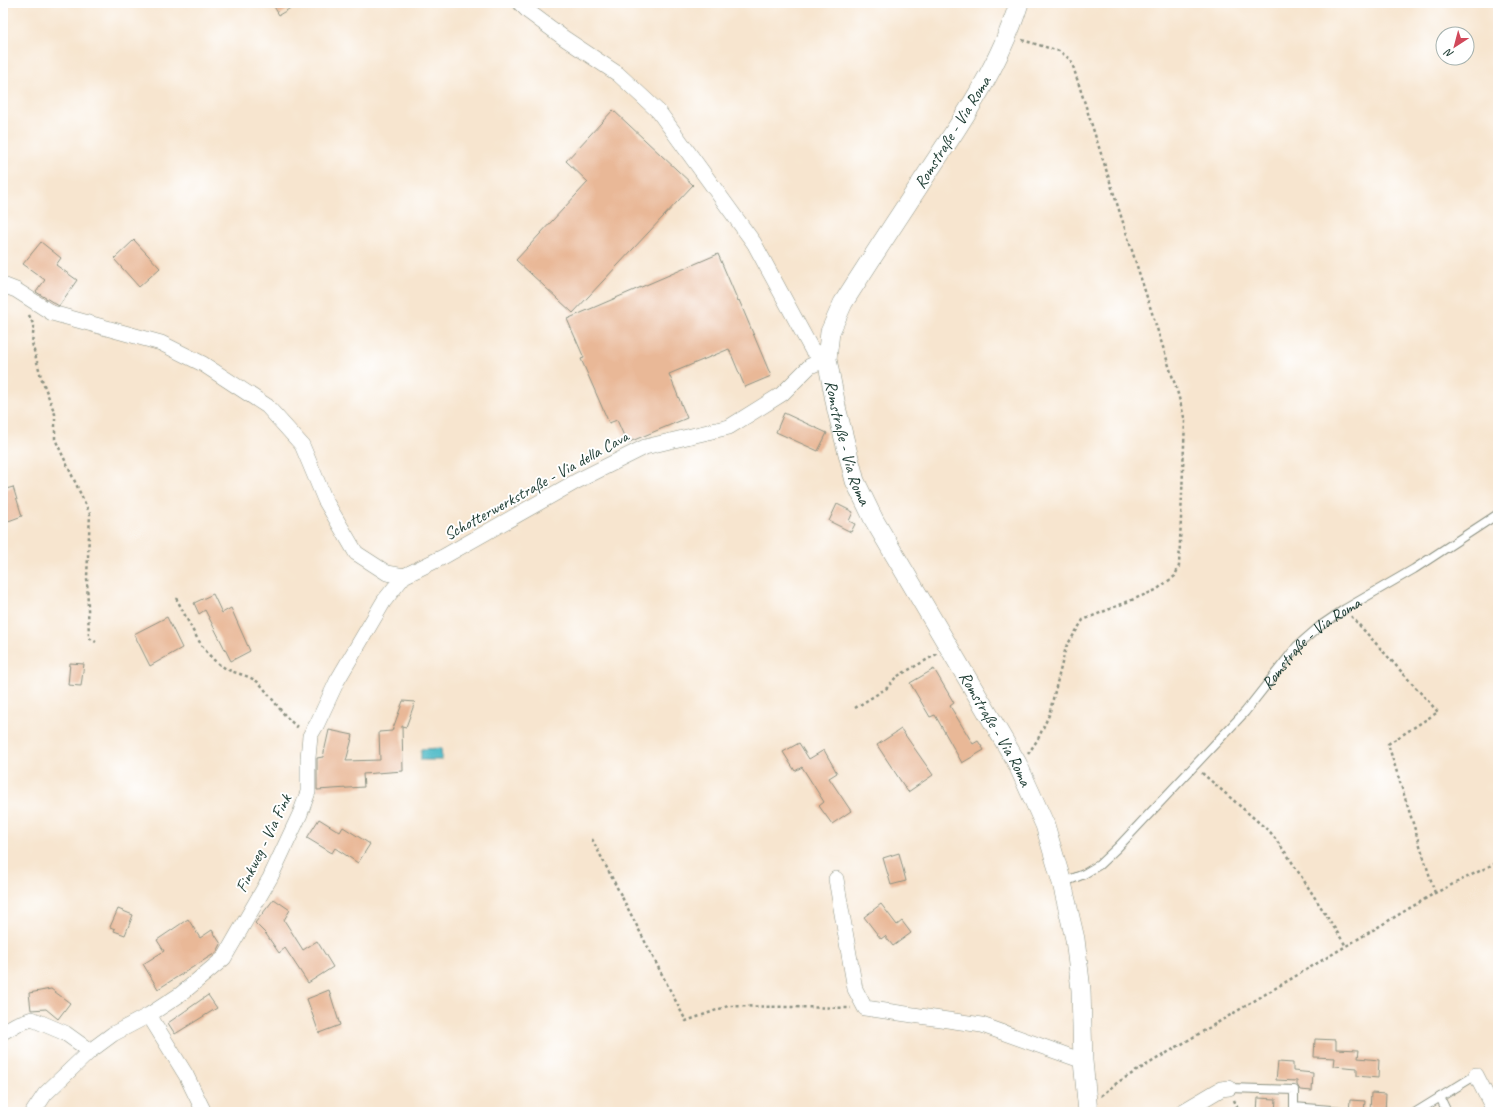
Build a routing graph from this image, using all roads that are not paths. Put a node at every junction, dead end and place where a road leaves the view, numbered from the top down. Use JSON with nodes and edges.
{"nodes":[{"id":1,"x":520,"y":3,"type":"edge"},
{"id":2,"x":1019,"y":3,"type":"edge"},
{"id":3,"x":3,"y":285,"type":"edge"},
{"id":4,"x":827,"y":359,"type":"junction"},
{"id":5,"x":1498,"y":514,"type":"edge"},
{"id":6,"x":404,"y":576,"type":"junction"},
{"id":7,"x":836,"y":879,"type":"dead end"},
{"id":8,"x":1062,"y":883,"type":"junction"},
{"id":9,"x":149,"y":1015,"type":"junction"},
{"id":10,"x":3,"y":1032,"type":"edge"},
{"id":11,"x":90,"y":1051,"type":"junction"},
{"id":12,"x":1083,"y":1061,"type":"junction"},
{"id":13,"x":1476,"y":1075,"type":"joint"},
{"id":14,"x":1229,"y":1088,"type":"joint"},
{"id":15,"x":1440,"y":1097,"type":"junction"},
{"id":16,"x":1093,"y":1105,"type":"edge"},
{"id":17,"x":1342,"y":1110,"type":"dead end"},
{"id":18,"x":33,"y":1112,"type":"edge"},
{"id":19,"x":204,"y":1112,"type":"edge"},
{"id":20,"x":1182,"y":1112,"type":"edge"},
{"id":21,"x":1416,"y":1112,"type":"edge"},
{"id":22,"x":1447,"y":1112,"type":"edge"},
{"id":23,"x":1495,"y":1112,"type":"edge"}],
"edges":[{"from":1,"to":4,"type":"street"},
{"from":2,"to":4,"type":"street","name":"Romstraße - Via Roma"},
{"from":3,"to":6,"type":"street"},
{"from":4,"to":6,"type":"street","name":"Schotterwerkstraße - Via della Cava"},
{"from":4,"to":8,"type":"street","name":"Romstraße - Via Roma"},
{"from":5,"to":8,"type":"lane","name":"Romstraße - Via Roma"},
{"from":6,"to":9,"type":"street","name":"Finkweg - Via Fink"},
{"from":7,"to":12,"type":"street"},
{"from":8,"to":12,"type":"street","name":"Romstraße - Via Roma"},
{"from":9,"to":11,"type":"street","name":"Finkweg - Via Fink"},
{"from":9,"to":19,"type":"street"},
{"from":10,"to":11,"type":"street"},
{"from":11,"to":18,"type":"street","name":"Finkweg - Via Fink"},
{"from":12,"to":16,"type":"street","name":"Romstraße - Via Roma"},
{"from":13,"to":15,"type":"lane"},
{"from":13,"to":23,"type":"street"},
{"from":14,"to":17,"type":"lane"},
{"from":14,"to":20,"type":"street"},
{"from":15,"to":21,"type":"lane"},
{"from":15,"to":22,"type":"lane"}]}
